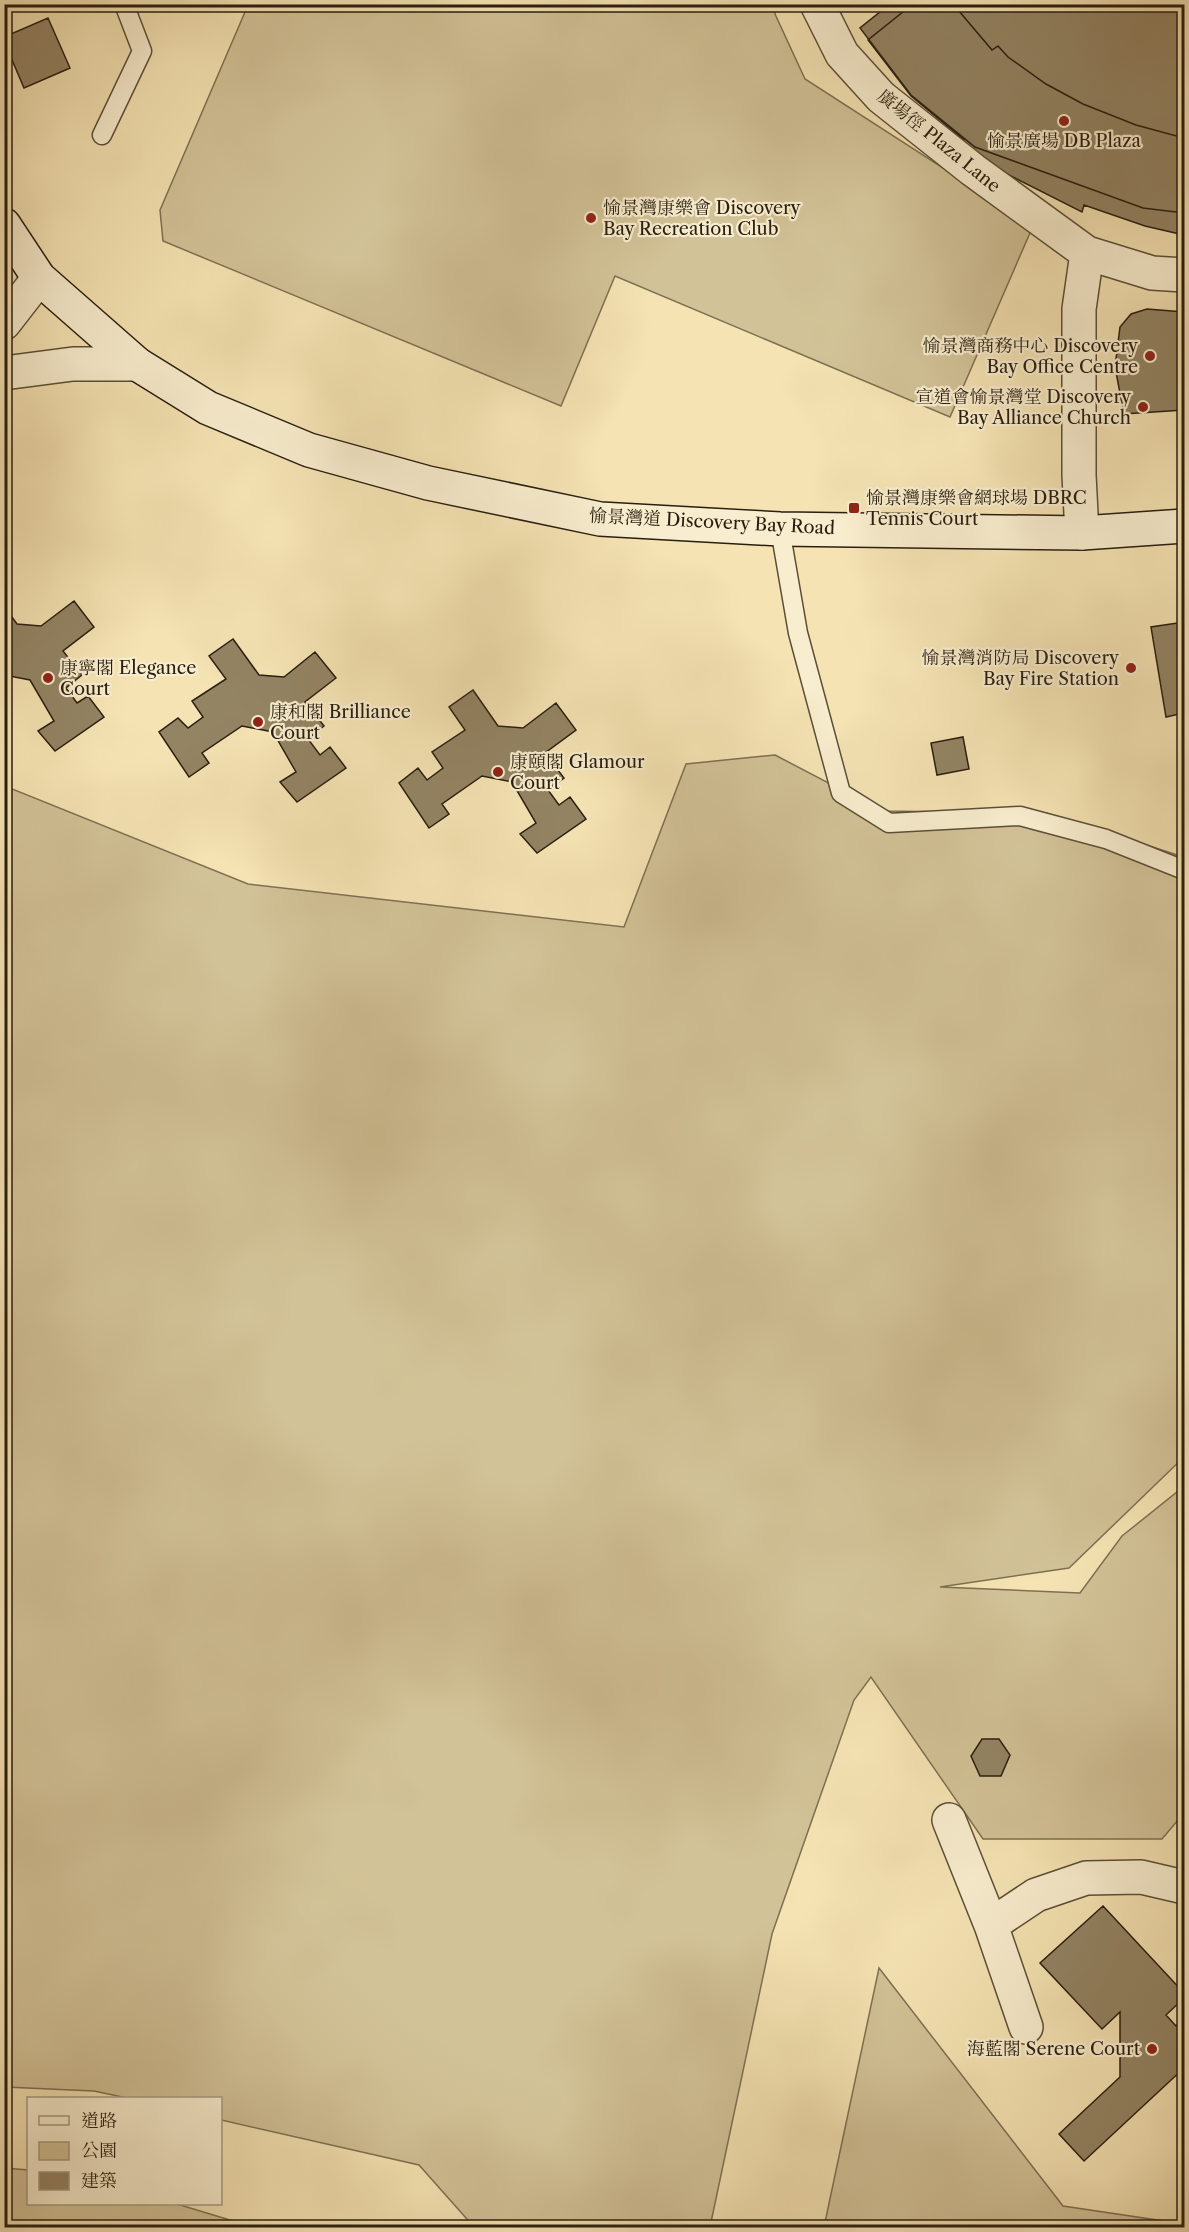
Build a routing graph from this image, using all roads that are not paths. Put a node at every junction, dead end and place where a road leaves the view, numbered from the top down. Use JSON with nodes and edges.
{"nodes":[{"id":1,"x":124,"y":4,"type":"edge"},
{"id":2,"x":817,"y":4,"type":"edge"},
{"id":3,"x":102,"y":135,"type":"dead end"},
{"id":4,"x":4,"y":225,"type":"edge"},
{"id":5,"x":1087,"y":253,"type":"junction"},
{"id":6,"x":1185,"y":275,"type":"edge"},
{"id":7,"x":39,"y":278,"type":"junction"},
{"id":8,"x":4,"y":323,"type":"edge"},
{"id":9,"x":137,"y":364,"type":"junction"},
{"id":10,"x":4,"y":373,"type":"edge"},
{"id":11,"x":1185,"y":526,"type":"edge"},
{"id":12,"x":780,"y":529,"type":"junction"},
{"id":13,"x":1082,"y":533,"type":"junction"},
{"id":14,"x":1185,"y":870,"type":"edge"},
{"id":15,"x":949,"y":1820,"type":"dead end"},
{"id":16,"x":1185,"y":1887,"type":"edge"},
{"id":17,"x":991,"y":1925,"type":"junction"},
{"id":18,"x":1026,"y":2027,"type":"dead end"}],
"edges":[{"from":1,"to":3,"type":"lane"},
{"from":2,"to":5,"type":"street","name":"廣場徑 Plaza Lane"},
{"from":4,"to":7,"type":"street","name":"愉景灣道 Discovery Bay Road"},
{"from":5,"to":6,"type":"street","name":"廣場徑 Plaza Lane"},
{"from":5,"to":13,"type":"street"},
{"from":7,"to":8,"type":"street"},
{"from":7,"to":9,"type":"street","name":"愉景灣道 Discovery Bay Road"},
{"from":9,"to":10,"type":"street"},
{"from":9,"to":12,"type":"street","name":"愉景灣道 Discovery Bay Road"},
{"from":11,"to":13,"type":"street","name":"愉景灣道 Discovery Bay Road"},
{"from":12,"to":13,"type":"street","name":"愉景灣道 Discovery Bay Road"},
{"from":12,"to":14,"type":"lane"},
{"from":15,"to":17,"type":"street"},
{"from":16,"to":17,"type":"street"},
{"from":17,"to":18,"type":"street"}]}
